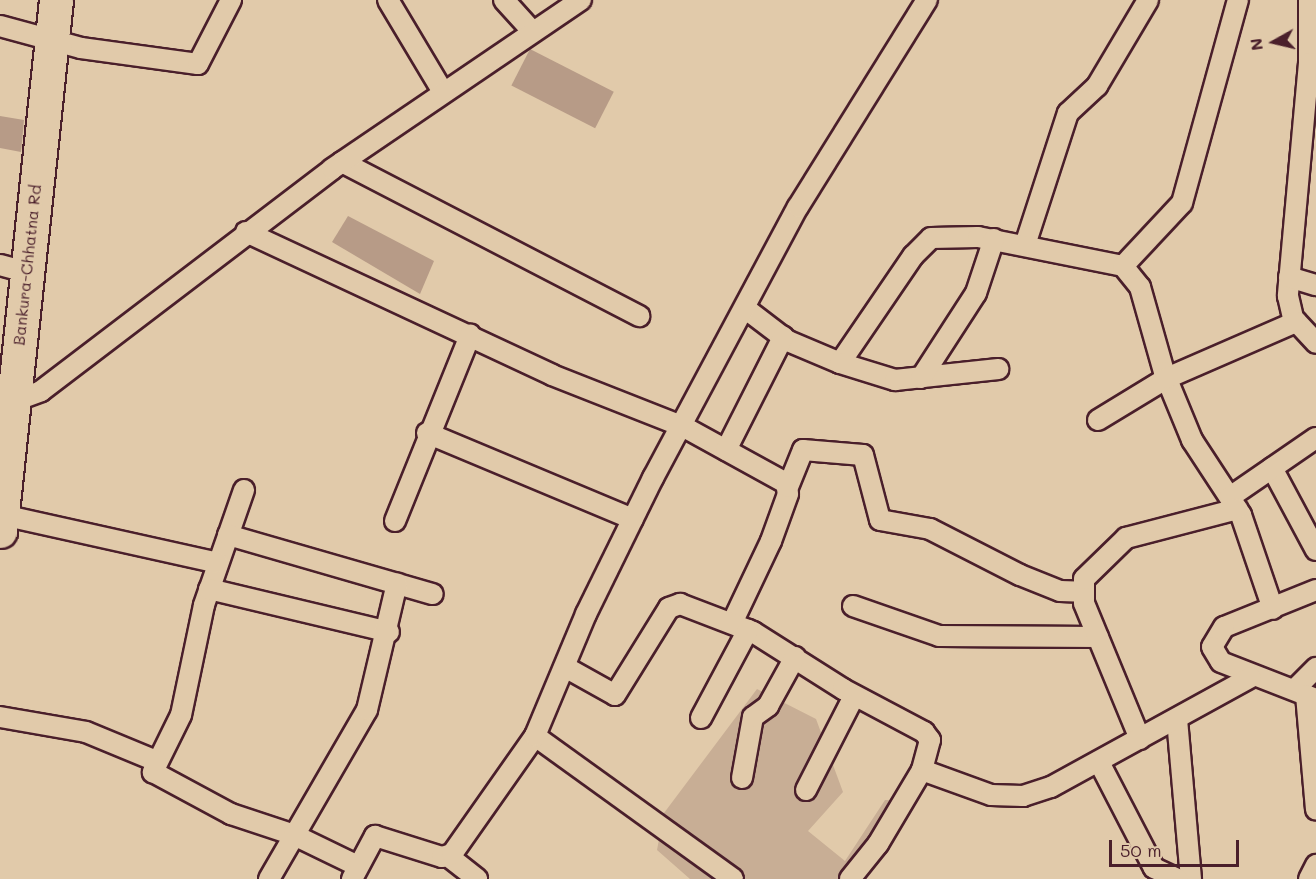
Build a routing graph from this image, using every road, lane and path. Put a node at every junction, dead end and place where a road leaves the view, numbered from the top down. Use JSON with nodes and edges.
{"nodes":[{"id":1,"x":56,"y":0,"type":"edge"},
{"id":2,"x":231,"y":0,"type":"edge"},
{"id":3,"x":388,"y":0,"type":"edge"},
{"id":4,"x":504,"y":0,"type":"edge"},
{"id":5,"x":580,"y":0,"type":"edge"},
{"id":6,"x":927,"y":0,"type":"edge"},
{"id":7,"x":1148,"y":0,"type":"edge"},
{"id":8,"x":1238,"y":0,"type":"edge"},
{"id":9,"x":1309,"y":0,"type":"edge"},
{"id":10,"x":0,"y":26,"type":"edge"},
{"id":11,"x":533,"y":32,"type":"junction"},
{"id":12,"x":50,"y":42,"type":"junction"},
{"id":13,"x":1313,"y":63,"type":"edge"},
{"id":14,"x":443,"y":92,"type":"junction"},
{"id":15,"x":342,"y":162,"type":"junction"},
{"id":16,"x":246,"y":232,"type":"junction"},
{"id":17,"x":994,"y":239,"type":"junction"},
{"id":18,"x":1025,"y":245,"type":"junction"},
{"id":19,"x":1123,"y":266,"type":"junction"},
{"id":20,"x":13,"y":268,"type":"edge"},
{"id":21,"x":1289,"y":277,"type":"junction"},
{"id":22,"x":1316,"y":285,"type":"edge"},
{"id":23,"x":746,"y":309,"type":"junction"},
{"id":24,"x":639,"y":316,"type":"dead end"},
{"id":25,"x":1296,"y":322,"type":"junction"},
{"id":26,"x":470,"y":335,"type":"junction"},
{"id":27,"x":783,"y":337,"type":"junction"},
{"id":28,"x":1316,"y":343,"type":"edge"},
{"id":29,"x":840,"y":363,"type":"junction"},
{"id":30,"x":998,"y":369,"type":"dead end"},
{"id":31,"x":921,"y":378,"type":"junction"},
{"id":32,"x":1167,"y":378,"type":"junction"},
{"id":33,"x":6,"y":404,"type":"edge"},
{"id":34,"x":1098,"y":420,"type":"dead end"},
{"id":35,"x":684,"y":427,"type":"junction"},
{"id":36,"x":427,"y":433,"type":"junction"},
{"id":37,"x":1316,"y":438,"type":"edge"},
{"id":38,"x":726,"y":450,"type":"junction"},
{"id":39,"x":1272,"y":468,"type":"junction"},
{"id":40,"x":788,"y":487,"type":"junction"},
{"id":41,"x":244,"y":490,"type":"dead end"},
{"id":42,"x":1233,"y":503,"type":"junction"},
{"id":43,"x":633,"y":519,"type":"junction"},
{"id":44,"x":394,"y":521,"type":"dead end"},
{"id":45,"x":1,"y":523,"type":"edge"},
{"id":46,"x":228,"y":535,"type":"junction"},
{"id":47,"x":1316,"y":550,"type":"edge"},
{"id":48,"x":218,"y":563,"type":"junction"},
{"id":49,"x":397,"y":583,"type":"junction"},
{"id":50,"x":209,"y":589,"type":"junction"},
{"id":51,"x":1316,"y":590,"type":"edge"},
{"id":52,"x":1083,"y":592,"type":"junction"},
{"id":53,"x":433,"y":594,"type":"dead end"},
{"id":54,"x":854,"y":606,"type":"dead end"},
{"id":55,"x":1273,"y":609,"type":"junction"},
{"id":56,"x":740,"y":627,"type":"junction"},
{"id":57,"x":389,"y":632,"type":"junction"},
{"id":58,"x":1098,"y":637,"type":"junction"},
{"id":59,"x":795,"y":657,"type":"junction"},
{"id":60,"x":565,"y":667,"type":"junction"},
{"id":61,"x":1316,"y":668,"type":"edge"},
{"id":62,"x":1251,"y":677,"type":"junction"},
{"id":63,"x":1306,"y":694,"type":"edge"},
{"id":64,"x":854,"y":696,"type":"junction"},
{"id":65,"x":0,"y":717,"type":"edge"},
{"id":66,"x":701,"y":718,"type":"dead end"},
{"id":67,"x":1177,"y":719,"type":"junction"},
{"id":68,"x":535,"y":736,"type":"junction"},
{"id":69,"x":1140,"y":739,"type":"junction"},
{"id":70,"x":156,"y":761,"type":"junction"},
{"id":71,"x":1099,"y":762,"type":"junction"},
{"id":72,"x":922,"y":770,"type":"junction"},
{"id":73,"x":742,"y":778,"type":"dead end"},
{"id":74,"x":806,"y":790,"type":"dead end"},
{"id":75,"x":1316,"y":810,"type":"edge"},
{"id":76,"x":294,"y":835,"type":"junction"},
{"id":77,"x":448,"y":856,"type":"junction"},
{"id":78,"x":1316,"y":865,"type":"edge"},
{"id":79,"x":355,"y":873,"type":"edge"},
{"id":80,"x":1165,"y":876,"type":"edge"},
{"id":81,"x":269,"y":879,"type":"edge"},
{"id":82,"x":477,"y":879,"type":"edge"},
{"id":83,"x":733,"y":879,"type":"edge"},
{"id":84,"x":850,"y":879,"type":"edge"},
{"id":85,"x":1191,"y":879,"type":"edge"},
{"id":86,"x":1309,"y":879,"type":"edge"}],
"edges":[{"from":1,"to":12,"type":"highway","name":"Bankura-Chhatna Rd"},
{"from":2,"to":12,"type":"street"},
{"from":3,"to":14,"type":"street"},
{"from":4,"to":11,"type":"street"},
{"from":5,"to":11,"type":"street"},
{"from":6,"to":23,"type":"street"},
{"from":7,"to":18,"type":"street"},
{"from":8,"to":19,"type":"street"},
{"from":9,"to":13,"type":"street"},
{"from":10,"to":12,"type":"street"},
{"from":11,"to":14,"type":"street"},
{"from":12,"to":20,"type":"highway","name":"Bankura-Chhatna Rd"},
{"from":13,"to":21,"type":"street"},
{"from":14,"to":15,"type":"street"},
{"from":15,"to":16,"type":"street"},
{"from":15,"to":24,"type":"street"},
{"from":16,"to":26,"type":"street"},
{"from":16,"to":33,"type":"street"},
{"from":17,"to":18,"type":"street"},
{"from":17,"to":29,"type":"street"},
{"from":17,"to":31,"type":"street"},
{"from":18,"to":19,"type":"street"},
{"from":19,"to":32,"type":"street"},
{"from":20,"to":33,"type":"highway","name":"Bankura-Chhatna Rd"},
{"from":21,"to":22,"type":"street"},
{"from":21,"to":25,"type":"street"},
{"from":23,"to":27,"type":"street"},
{"from":23,"to":35,"type":"street"},
{"from":25,"to":28,"type":"street"},
{"from":25,"to":32,"type":"street"},
{"from":26,"to":35,"type":"street"},
{"from":26,"to":36,"type":"street"},
{"from":27,"to":29,"type":"street"},
{"from":27,"to":38,"type":"street"},
{"from":29,"to":31,"type":"street"},
{"from":30,"to":31,"type":"street"},
{"from":32,"to":34,"type":"street"},
{"from":32,"to":42,"type":"street"},
{"from":33,"to":45,"type":"highway","name":"Bankura-Chhatna Rd"},
{"from":35,"to":38,"type":"street"},
{"from":35,"to":43,"type":"street"},
{"from":36,"to":43,"type":"street"},
{"from":36,"to":44,"type":"street"},
{"from":37,"to":39,"type":"street"},
{"from":38,"to":40,"type":"street"},
{"from":39,"to":42,"type":"street"},
{"from":39,"to":47,"type":"street"},
{"from":40,"to":52,"type":"street"},
{"from":40,"to":56,"type":"street"},
{"from":41,"to":46,"type":"street"},
{"from":42,"to":52,"type":"street"},
{"from":42,"to":55,"type":"street"},
{"from":43,"to":60,"type":"street"},
{"from":45,"to":48,"type":"street"},
{"from":46,"to":48,"type":"street"},
{"from":46,"to":49,"type":"street"},
{"from":48,"to":50,"type":"street"},
{"from":49,"to":53,"type":"street"},
{"from":49,"to":57,"type":"street"},
{"from":50,"to":57,"type":"street"},
{"from":50,"to":70,"type":"street"},
{"from":51,"to":55,"type":"street"},
{"from":52,"to":58,"type":"street"},
{"from":54,"to":58,"type":"street"},
{"from":55,"to":62,"type":"street"},
{"from":56,"to":59,"type":"street"},
{"from":56,"to":60,"type":"street"},
{"from":56,"to":66,"type":"street"},
{"from":57,"to":76,"type":"street"},
{"from":58,"to":69,"type":"street"},
{"from":59,"to":64,"type":"street"},
{"from":59,"to":73,"type":"street"},
{"from":60,"to":68,"type":"street"},
{"from":61,"to":63,"type":"street"},
{"from":62,"to":63,"type":"street"},
{"from":62,"to":67,"type":"street"},
{"from":63,"to":75,"type":"street"},
{"from":64,"to":72,"type":"street"},
{"from":64,"to":74,"type":"street"},
{"from":65,"to":70,"type":"street"},
{"from":67,"to":69,"type":"street"},
{"from":67,"to":85,"type":"street"},
{"from":68,"to":77,"type":"street"},
{"from":68,"to":83,"type":"street"},
{"from":69,"to":71,"type":"street"},
{"from":70,"to":76,"type":"street"},
{"from":71,"to":72,"type":"street"},
{"from":71,"to":80,"type":"street"},
{"from":72,"to":84,"type":"street"},
{"from":76,"to":79,"type":"street"},
{"from":76,"to":81,"type":"street"},
{"from":77,"to":79,"type":"street"},
{"from":77,"to":82,"type":"street"},
{"from":78,"to":86,"type":"street"}]}
